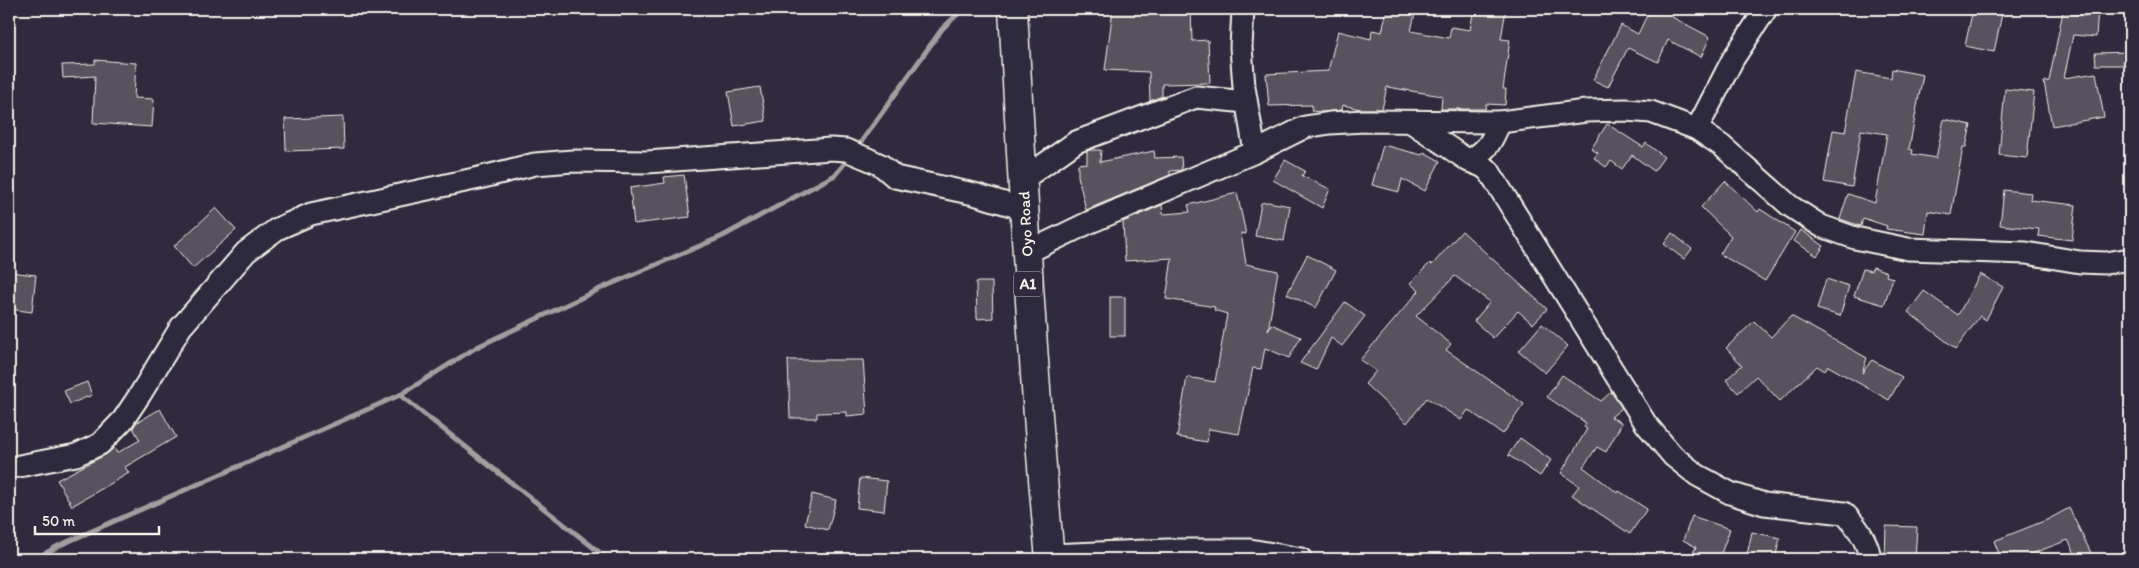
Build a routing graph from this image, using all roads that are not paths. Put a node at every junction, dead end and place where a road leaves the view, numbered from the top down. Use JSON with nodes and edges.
{"nodes":[{"id":1,"x":1013,"y":9,"type":"edge"},
{"id":2,"x":1243,"y":9,"type":"edge"},
{"id":3,"x":1766,"y":9,"type":"edge"},
{"id":4,"x":1246,"y":102,"type":"junction"},
{"id":5,"x":1411,"y":122,"type":"junction"},
{"id":6,"x":1500,"y":122,"type":"junction"},
{"id":7,"x":1697,"y":129,"type":"junction"},
{"id":8,"x":1256,"y":152,"type":"junction"},
{"id":9,"x":1469,"y":161,"type":"junction"},
{"id":10,"x":1022,"y":180,"type":"junction"},
{"id":11,"x":1024,"y":210,"type":"junction"},
{"id":12,"x":1026,"y":253,"type":"junction"},
{"id":13,"x":2130,"y":259,"type":"edge"},
{"id":14,"x":9,"y":468,"type":"edge"},
{"id":15,"x":1050,"y":557,"type":"edge"},
{"id":16,"x":1301,"y":559,"type":"edge"},
{"id":17,"x":1870,"y":559,"type":"edge"}],
"edges":[{"from":1,"to":10,"type":"highway","name":"Oyo Road","number":"A1"},
{"from":2,"to":4,"type":"street"},
{"from":3,"to":7,"type":"street"},
{"from":4,"to":8,"type":"street"},
{"from":4,"to":10,"type":"street"},
{"from":5,"to":6,"type":"street"},
{"from":5,"to":8,"type":"street"},
{"from":5,"to":9,"type":"street"},
{"from":6,"to":7,"type":"street"},
{"from":6,"to":9,"type":"street"},
{"from":7,"to":13,"type":"street"},
{"from":8,"to":12,"type":"street"},
{"from":9,"to":17,"type":"street"},
{"from":10,"to":11,"type":"highway","name":"Oyo Road","number":"A1"},
{"from":11,"to":12,"type":"highway","name":"Oyo Road","number":"A1"},
{"from":11,"to":14,"type":"street"},
{"from":12,"to":15,"type":"highway","name":"Oyo Road","number":"A1"},
{"from":15,"to":16,"type":"street"}]}
